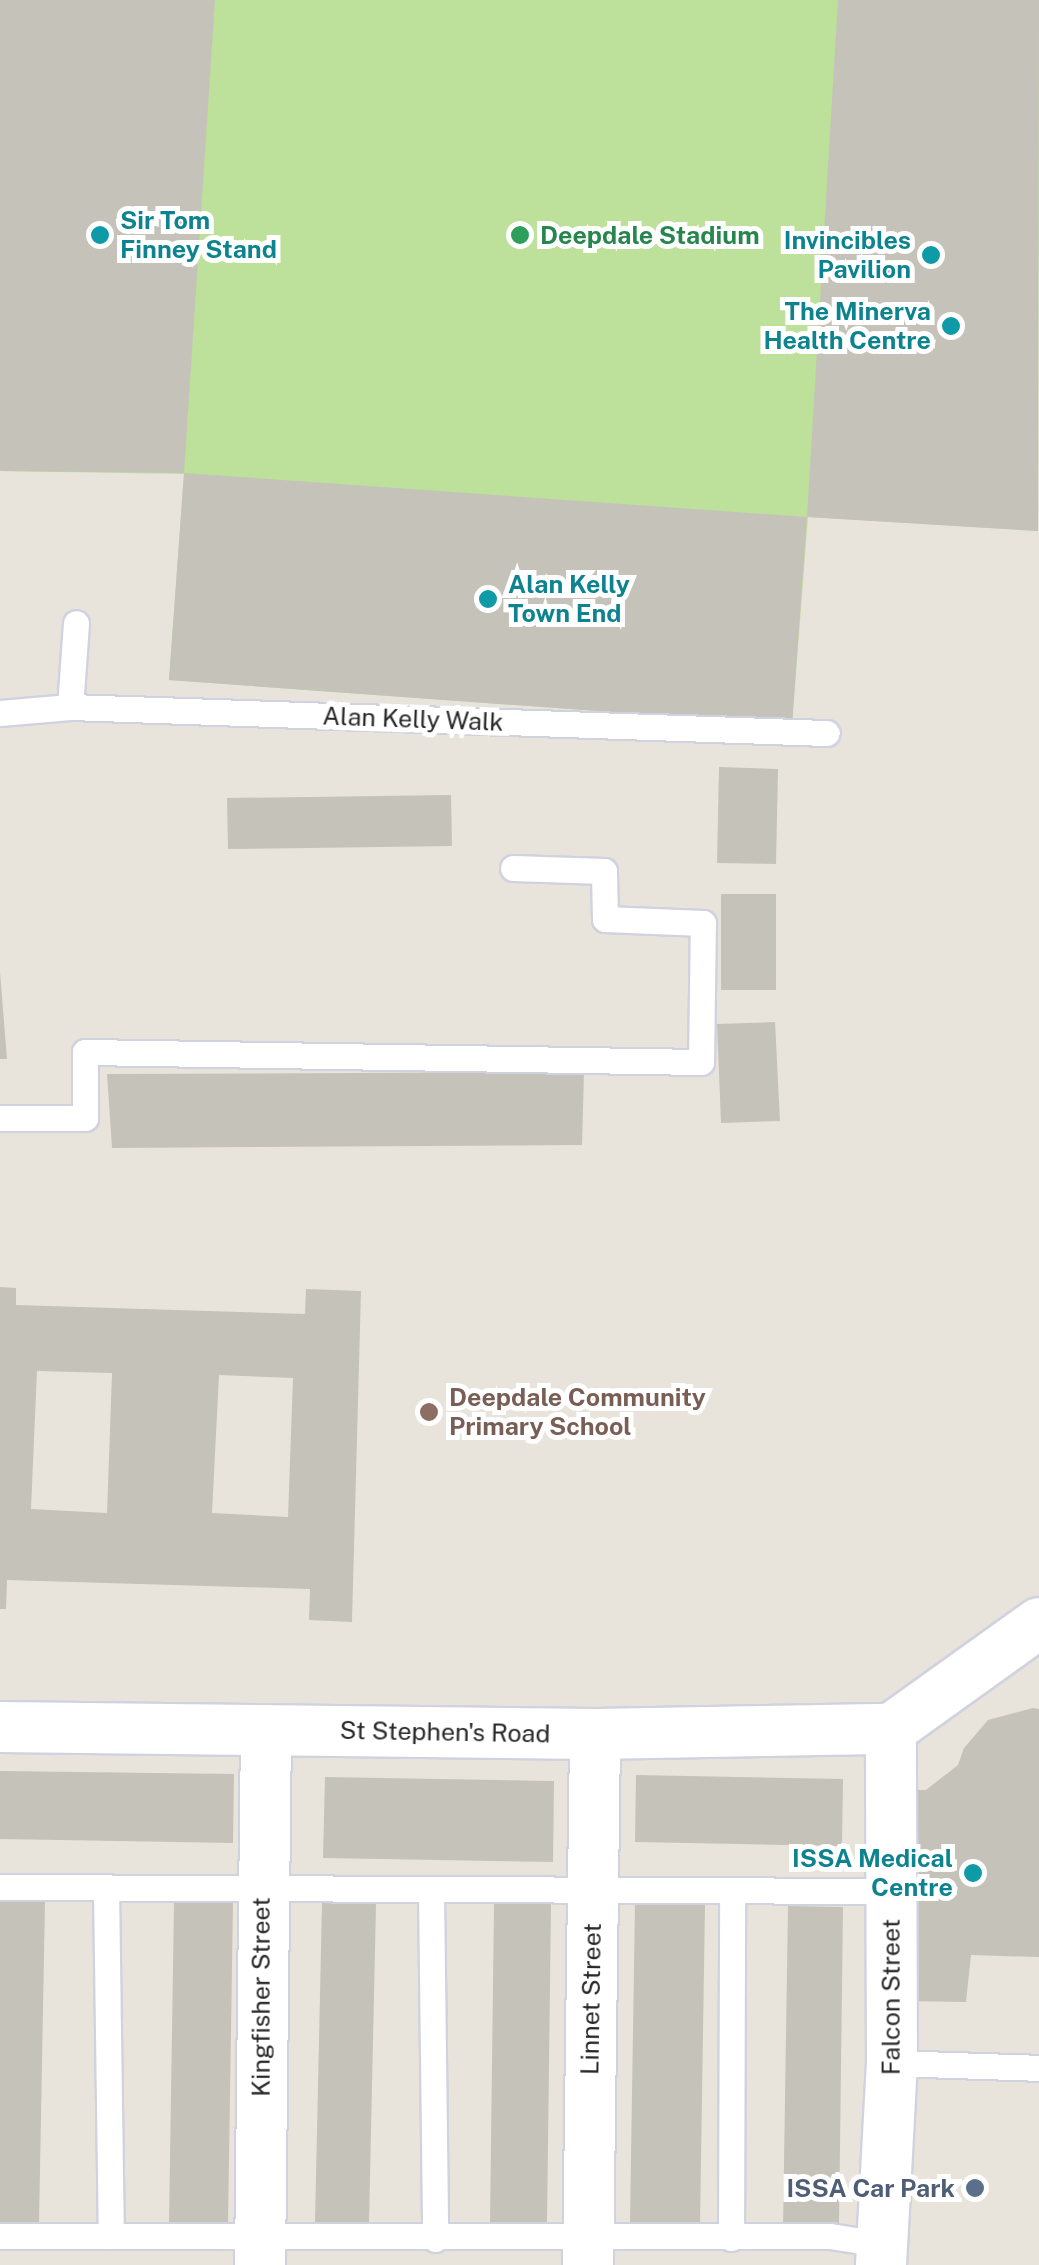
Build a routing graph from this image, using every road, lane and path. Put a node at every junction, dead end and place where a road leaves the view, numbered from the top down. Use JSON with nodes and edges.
{"nodes":[{"id":1,"x":76,"y":623,"type":"dead end"},
{"id":2,"x":70,"y":707,"type":"junction"},
{"id":3,"x":0,"y":713,"type":"edge"},
{"id":4,"x":827,"y":733,"type":"dead end"},
{"id":5,"x":513,"y":868,"type":"dead end"},
{"id":6,"x":0,"y":1118,"type":"edge"},
{"id":7,"x":1039,"y":1623,"type":"edge"},
{"id":8,"x":0,"y":1727,"type":"edge"},
{"id":9,"x":891,"y":1729,"type":"junction"},
{"id":10,"x":266,"y":1730,"type":"junction"},
{"id":11,"x":595,"y":1734,"type":"junction"},
{"id":12,"x":0,"y":1887,"type":"edge"},
{"id":13,"x":106,"y":1888,"type":"junction"},
{"id":14,"x":262,"y":1890,"type":"junction"},
{"id":15,"x":432,"y":1891,"type":"junction"},
{"id":16,"x":592,"y":1892,"type":"junction"},
{"id":17,"x":732,"y":1892,"type":"junction"},
{"id":18,"x":892,"y":1892,"type":"junction"},
{"id":19,"x":892,"y":2063,"type":"junction"},
{"id":20,"x":1039,"y":2068,"type":"edge"},
{"id":21,"x":0,"y":2236,"type":"edge"},
{"id":22,"x":111,"y":2236,"type":"junction"},
{"id":23,"x":731,"y":2238,"type":"junction"},
{"id":24,"x":435,"y":2239,"type":"junction"},
{"id":25,"x":260,"y":2252,"type":"edge"},
{"id":26,"x":589,"y":2252,"type":"edge"},
{"id":27,"x":881,"y":2254,"type":"edge"}],
"edges":[{"from":1,"to":2,"type":"lane"},
{"from":2,"to":3,"type":"lane","name":"Alan Kelly Walk"},
{"from":2,"to":4,"type":"lane","name":"Alan Kelly Walk"},
{"from":5,"to":6,"type":"lane"},
{"from":7,"to":9,"type":"street"},
{"from":8,"to":10,"type":"street","name":"St Stephen's Road"},
{"from":9,"to":11,"type":"street","name":"St Stephen's Road"},
{"from":9,"to":18,"type":"street","name":"Falcon Street"},
{"from":10,"to":11,"type":"street","name":"St Stephen's Road"},
{"from":10,"to":14,"type":"street","name":"Kingfisher Street"},
{"from":11,"to":16,"type":"street","name":"Linnet Street"},
{"from":12,"to":13,"type":"lane"},
{"from":13,"to":14,"type":"lane"},
{"from":13,"to":22,"type":"lane"},
{"from":14,"to":15,"type":"lane"},
{"from":14,"to":25,"type":"street","name":"Kingfisher Street"},
{"from":15,"to":16,"type":"lane"},
{"from":15,"to":24,"type":"lane"},
{"from":16,"to":17,"type":"lane"},
{"from":16,"to":26,"type":"street","name":"Linnet Street"},
{"from":17,"to":18,"type":"lane"},
{"from":17,"to":23,"type":"lane"},
{"from":18,"to":19,"type":"street","name":"Falcon Street"},
{"from":19,"to":20,"type":"lane"},
{"from":19,"to":27,"type":"street","name":"Falcon Street"},
{"from":21,"to":22,"type":"lane"},
{"from":22,"to":25,"type":"lane"},
{"from":23,"to":26,"type":"lane"},
{"from":23,"to":27,"type":"lane"},
{"from":24,"to":25,"type":"lane"},
{"from":24,"to":26,"type":"lane"}]}
